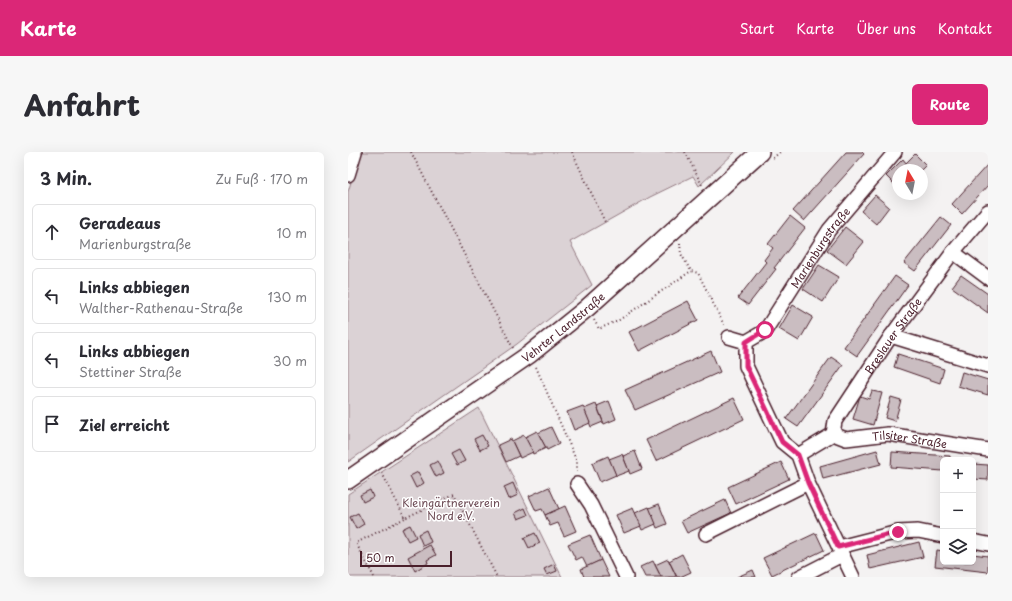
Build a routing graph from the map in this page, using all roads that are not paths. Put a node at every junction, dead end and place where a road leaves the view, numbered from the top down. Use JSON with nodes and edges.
{"nodes":[{"id":1,"x":355,"y":152,"type":"edge"},
{"id":2,"x":760,"y":152,"type":"edge"},
{"id":3,"x":895,"y":152,"type":"edge"},
{"id":4,"x":348,"y":175,"type":"edge"},
{"id":5,"x":988,"y":211,"type":"edge"},
{"id":6,"x":953,"y":252,"type":"junction"},
{"id":7,"x":988,"y":278,"type":"edge"},
{"id":8,"x":891,"y":336,"type":"junction"},
{"id":9,"x":729,"y":337,"type":"road end"},
{"id":10,"x":746,"y":342,"type":"junction"},
{"id":11,"x":988,"y":366,"type":"edge"},
{"id":12,"x":833,"y":434,"type":"junction"},
{"id":13,"x":988,"y":450,"type":"edge"},
{"id":14,"x":798,"y":455,"type":"junction"},
{"id":15,"x":348,"y":480,"type":"edge"},
{"id":16,"x":808,"y":483,"type":"junction"},
{"id":17,"x":577,"y":484,"type":"road end"},
{"id":18,"x":706,"y":534,"type":"dead end"},
{"id":19,"x":940,"y":535,"type":"edge"},
{"id":20,"x":976,"y":542,"type":"edge"},
{"id":21,"x":988,"y":544,"type":"edge"},
{"id":22,"x":840,"y":551,"type":"junction"},
{"id":23,"x":626,"y":577,"type":"edge"},
{"id":24,"x":799,"y":577,"type":"edge"},
{"id":25,"x":852,"y":577,"type":"edge"}],
"edges":[{"from":1,"to":4,"type":"street"},
{"from":2,"to":15,"type":"main road","name":"Vehrter Landstraße"},
{"from":3,"to":10,"type":"street","name":"Marienburgstraße"},
{"from":5,"to":6,"type":"street","name":"Breslauer Straße"},
{"from":6,"to":7,"type":"street"},
{"from":6,"to":8,"type":"street","name":"Breslauer Straße"},
{"from":8,"to":11,"type":"street"},
{"from":8,"to":12,"type":"street","name":"Breslauer Straße"},
{"from":9,"to":10,"type":"street"},
{"from":10,"to":14,"type":"street"},
{"from":12,"to":13,"type":"street","name":"Tilsiter Straße"},
{"from":12,"to":14,"type":"street"},
{"from":14,"to":16,"type":"street"},
{"from":16,"to":18,"type":"street"},
{"from":16,"to":22,"type":"street"},
{"from":17,"to":23,"type":"street"},
{"from":19,"to":22,"type":"street"},
{"from":20,"to":21,"type":"street"},
{"from":22,"to":24,"type":"street"},
{"from":22,"to":25,"type":"street"}]}
